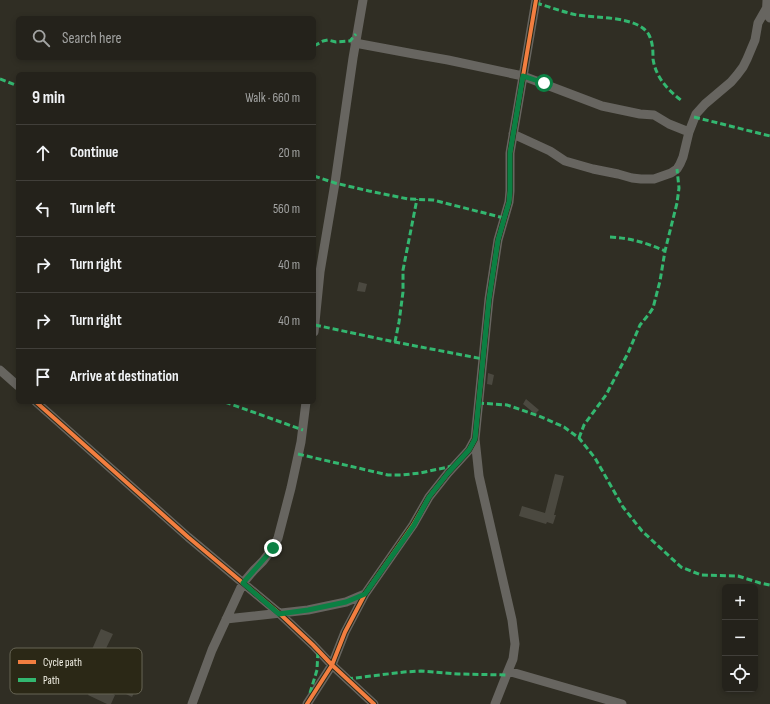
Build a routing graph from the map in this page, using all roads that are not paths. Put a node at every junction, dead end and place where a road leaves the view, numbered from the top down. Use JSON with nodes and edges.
{"nodes":[{"id":1,"x":363,"y":0,"type":"edge"},
{"id":2,"x":536,"y":0,"type":"edge"},
{"id":3,"x":768,"y":9,"type":"edge"},
{"id":4,"x":355,"y":43,"type":"junction"},
{"id":5,"x":523,"y":76,"type":"junction"},
{"id":6,"x":689,"y":132,"type":"junction"},
{"id":7,"x":513,"y":134,"type":"junction"},
{"id":8,"x":316,"y":312,"type":"edge"},
{"id":9,"x":0,"y":370,"type":"edge"},
{"id":10,"x":16,"y":384,"type":"edge"},
{"id":11,"x":38,"y":404,"type":"edge"},
{"id":12,"x":306,"y":404,"type":"edge"},
{"id":13,"x":475,"y":439,"type":"junction"},
{"id":14,"x":243,"y":583,"type":"junction"},
{"id":15,"x":365,"y":594,"type":"junction"},
{"id":16,"x":279,"y":614,"type":"junction"},
{"id":17,"x":226,"y":619,"type":"junction"},
{"id":18,"x":332,"y":666,"type":"junction"},
{"id":19,"x":508,"y":671,"type":"junction"},
{"id":20,"x":192,"y":704,"type":"edge"},
{"id":21,"x":307,"y":704,"type":"edge"},
{"id":22,"x":374,"y":704,"type":"edge"},
{"id":23,"x":495,"y":704,"type":"edge"},
{"id":24,"x":622,"y":704,"type":"edge"}],
"edges":[{"from":1,"to":4,"type":"street"},
{"from":2,"to":5,"type":"street"},
{"from":3,"to":6,"type":"street"},
{"from":4,"to":5,"type":"street"},
{"from":4,"to":8,"type":"street"},
{"from":5,"to":6,"type":"street"},
{"from":5,"to":7,"type":"street"},
{"from":6,"to":7,"type":"street"},
{"from":7,"to":13,"type":"street"},
{"from":9,"to":10,"type":"street"},
{"from":11,"to":14,"type":"street"},
{"from":12,"to":14,"type":"street"},
{"from":13,"to":15,"type":"street"},
{"from":13,"to":19,"type":"street"},
{"from":14,"to":16,"type":"street"},
{"from":14,"to":17,"type":"street"},
{"from":15,"to":16,"type":"street"},
{"from":15,"to":18,"type":"street"},
{"from":16,"to":17,"type":"street"},
{"from":16,"to":18,"type":"street"},
{"from":17,"to":20,"type":"street"},
{"from":18,"to":21,"type":"street"},
{"from":18,"to":22,"type":"street"},
{"from":19,"to":23,"type":"street"},
{"from":19,"to":24,"type":"street"}]}
